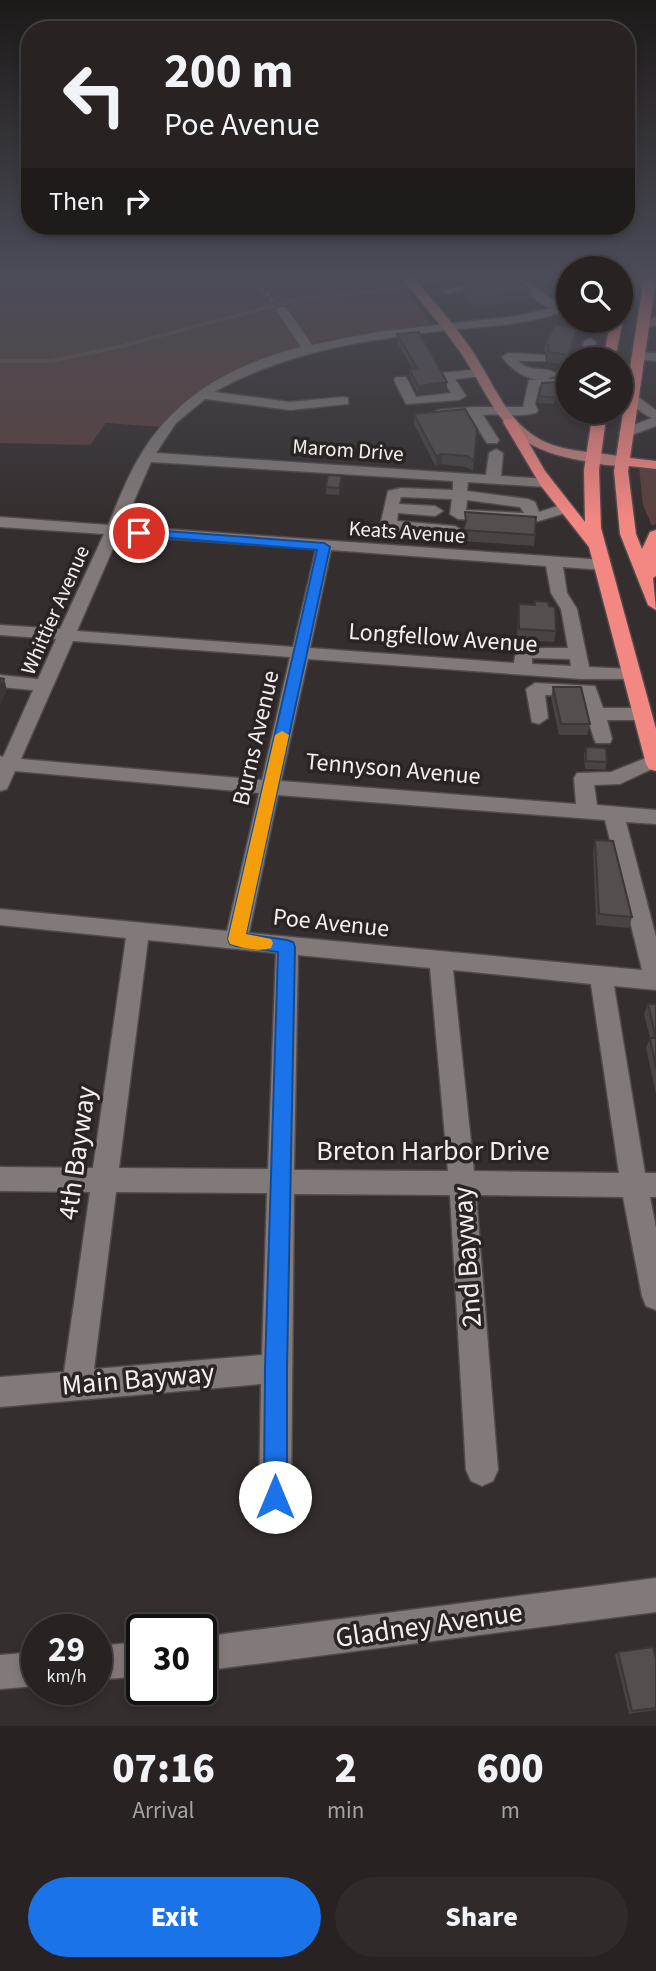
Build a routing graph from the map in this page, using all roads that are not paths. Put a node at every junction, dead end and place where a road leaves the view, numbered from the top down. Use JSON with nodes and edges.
{"nodes":[{"id":1,"x":279,"y":359,"type":"edge"},
{"id":2,"x":469,"y":359,"type":"edge"},
{"id":3,"x":508,"y":359,"type":"edge"},
{"id":4,"x":637,"y":359,"type":"edge"},
{"id":5,"x":479,"y":373,"type":"junction"},
{"id":6,"x":556,"y":378,"type":"edge"},
{"id":7,"x":401,"y":380,"type":"dead end"},
{"id":8,"x":556,"y":380,"type":"edge"},
{"id":9,"x":633,"y":383,"type":"edge"},
{"id":10,"x":202,"y":394,"type":"junction"},
{"id":11,"x":633,"y":398,"type":"edge"},
{"id":12,"x":342,"y":401,"type":"dead end"},
{"id":13,"x":474,"y":411,"type":"junction"},
{"id":14,"x":424,"y":415,"type":"edge"},
{"id":15,"x":506,"y":415,"type":"junction"},
{"id":16,"x":656,"y":415,"type":"edge"},
{"id":17,"x":656,"y":421,"type":"edge"},
{"id":18,"x":598,"y":424,"type":"edge"},
{"id":19,"x":627,"y":424,"type":"edge"},
{"id":20,"x":626,"y":432,"type":"junction"},
{"id":21,"x":562,"y":452,"type":"junction"},
{"id":22,"x":146,"y":457,"type":"junction"},
{"id":23,"x":593,"y":459,"type":"junction"},
{"id":24,"x":622,"y":461,"type":"junction"},
{"id":25,"x":656,"y":465,"type":"edge"},
{"id":26,"x":538,"y":468,"type":"junction"},
{"id":27,"x":461,"y":479,"type":"junction"},
{"id":28,"x":493,"y":481,"type":"junction"},
{"id":29,"x":547,"y":484,"type":"junction"},
{"id":30,"x":459,"y":496,"type":"junction"},
{"id":31,"x":561,"y":504,"type":"junction"},
{"id":32,"x":391,"y":508,"type":"junction"},
{"id":33,"x":435,"y":510,"type":"dead end"},
{"id":34,"x":458,"y":514,"type":"junction"},
{"id":35,"x":532,"y":518,"type":"junction"},
{"id":36,"x":0,"y":522,"type":"edge"},
{"id":37,"x":113,"y":530,"type":"junction"},
{"id":38,"x":455,"y":531,"type":"junction"},
{"id":39,"x":656,"y":535,"type":"edge"},
{"id":40,"x":595,"y":544,"type":"junction"},
{"id":41,"x":324,"y":547,"type":"junction"},
{"id":42,"x":454,"y":556,"type":"junction"},
{"id":43,"x":554,"y":564,"type":"junction"},
{"id":44,"x":603,"y":565,"type":"junction"},
{"id":45,"x":654,"y":599,"type":"edge"},
{"id":46,"x":0,"y":629,"type":"edge"},
{"id":47,"x":67,"y":634,"type":"junction"},
{"id":48,"x":301,"y":652,"type":"junction"},
{"id":49,"x":576,"y":654,"type":"junction"},
{"id":50,"x":527,"y":669,"type":"junction"},
{"id":51,"x":581,"y":673,"type":"junction"},
{"id":52,"x":631,"y":675,"type":"junction"},
{"id":53,"x":0,"y":681,"type":"edge"},
{"id":54,"x":44,"y":685,"type":"junction"},
{"id":55,"x":536,"y":689,"type":"junction"},
{"id":56,"x":596,"y":714,"type":"junction"},
{"id":57,"x":642,"y":714,"type":"junction"},
{"id":58,"x":539,"y":718,"type":"dead end"},
{"id":59,"x":603,"y":739,"type":"dead end"},
{"id":60,"x":656,"y":762,"type":"edge"},
{"id":61,"x":5,"y":763,"type":"edge"},
{"id":62,"x":0,"y":784,"type":"edge"},
{"id":63,"x":271,"y":786,"type":"junction"},
{"id":64,"x":587,"y":811,"type":"junction"},
{"id":65,"x":614,"y":814,"type":"junction"},
{"id":66,"x":656,"y":817,"type":"edge"},
{"id":67,"x":0,"y":916,"type":"edge"},
{"id":68,"x":138,"y":930,"type":"junction"},
{"id":69,"x":236,"y":939,"type":"junction"},
{"id":70,"x":287,"y":947,"type":"junction"},
{"id":71,"x":441,"y":961,"type":"junction"},
{"id":72,"x":601,"y":976,"type":"junction"},
{"id":73,"x":656,"y":981,"type":"edge"},
{"id":74,"x":0,"y":1179,"type":"edge"},
{"id":75,"x":105,"y":1180,"type":"junction"},
{"id":76,"x":283,"y":1182,"type":"junction"},
{"id":77,"x":462,"y":1182,"type":"junction"},
{"id":78,"x":645,"y":1185,"type":"edge"},
{"id":79,"x":656,"y":1296,"type":"edge"},
{"id":80,"x":276,"y":1368,"type":"junction"},
{"id":81,"x":77,"y":1384,"type":"junction"},
{"id":82,"x":0,"y":1392,"type":"edge"},
{"id":83,"x":482,"y":1470,"type":"dead end"},
{"id":84,"x":275,"y":1497,"type":"dead end"},
{"id":85,"x":656,"y":1595,"type":"edge"},
{"id":86,"x":217,"y":1652,"type":"edge"},
{"id":87,"x":21,"y":1670,"type":"edge"},
{"id":88,"x":0,"y":1672,"type":"edge"}],
"edges":[{"from":1,"to":10,"type":"street","name":"Whittier Avenue"},
{"from":2,"to":5,"type":"main road"},
{"from":3,"to":6,"type":"street"},
{"from":4,"to":9,"type":"highway"},
{"from":5,"to":7,"type":"street"},
{"from":5,"to":15,"type":"main road"},
{"from":8,"to":15,"type":"street"},
{"from":10,"to":12,"type":"street"},
{"from":10,"to":22,"type":"street","name":"Whittier Avenue"},
{"from":11,"to":16,"type":"street"},
{"from":13,"to":14,"type":"street"},
{"from":13,"to":15,"type":"street"},
{"from":13,"to":28,"type":"street"},
{"from":15,"to":21,"type":"main road"},
{"from":15,"to":26,"type":"highway"},
{"from":17,"to":20,"type":"street"},
{"from":18,"to":23,"type":"highway"},
{"from":19,"to":20,"type":"highway"},
{"from":20,"to":24,"type":"highway"},
{"from":21,"to":23,"type":"main road"},
{"from":21,"to":26,"type":"main road"},
{"from":22,"to":27,"type":"street","name":"Marom Drive"},
{"from":22,"to":37,"type":"street","name":"Whittier Avenue"},
{"from":23,"to":24,"type":"main road"},
{"from":23,"to":40,"type":"highway"},
{"from":24,"to":25,"type":"highway"},
{"from":24,"to":45,"type":"highway"},
{"from":26,"to":29,"type":"highway"},
{"from":27,"to":28,"type":"street","name":"Marom Drive"},
{"from":27,"to":30,"type":"street"},
{"from":28,"to":29,"type":"street","name":"Marom Drive"},
{"from":29,"to":31,"type":"highway"},
{"from":30,"to":32,"type":"street"},
{"from":30,"to":34,"type":"street"},
{"from":30,"to":35,"type":"street"},
{"from":31,"to":35,"type":"street"},
{"from":31,"to":40,"type":"highway"},
{"from":32,"to":33,"type":"street"},
{"from":32,"to":38,"type":"street"},
{"from":34,"to":35,"type":"street"},
{"from":34,"to":38,"type":"street"},
{"from":36,"to":37,"type":"street","name":"Keats Avenue"},
{"from":37,"to":41,"type":"street","name":"Keats Avenue"},
{"from":37,"to":47,"type":"street","name":"Whittier Avenue"},
{"from":38,"to":42,"type":"street"},
{"from":39,"to":45,"type":"highway"},
{"from":40,"to":44,"type":"highway"},
{"from":41,"to":42,"type":"street","name":"Keats Avenue"},
{"from":41,"to":48,"type":"street","name":"Burns Avenue"},
{"from":42,"to":43,"type":"street","name":"Keats Avenue"},
{"from":43,"to":44,"type":"street","name":"Keats Avenue"},
{"from":43,"to":49,"type":"street"},
{"from":44,"to":52,"type":"highway"},
{"from":46,"to":47,"type":"street","name":"Longfellow Avenue"},
{"from":47,"to":48,"type":"street","name":"Longfellow Avenue"},
{"from":47,"to":54,"type":"street","name":"Whittier Avenue"},
{"from":48,"to":50,"type":"street","name":"Longfellow Avenue"},
{"from":48,"to":63,"type":"street","name":"Burns Avenue"},
{"from":49,"to":50,"type":"street"},
{"from":49,"to":51,"type":"street"},
{"from":50,"to":51,"type":"street","name":"Longfellow Avenue"},
{"from":50,"to":55,"type":"street"},
{"from":51,"to":52,"type":"street","name":"Longfellow Avenue"},
{"from":52,"to":57,"type":"highway"},
{"from":53,"to":54,"type":"street"},
{"from":54,"to":61,"type":"street","name":"Whittier Avenue"},
{"from":55,"to":56,"type":"street"},
{"from":55,"to":58,"type":"street"},
{"from":56,"to":57,"type":"street"},
{"from":56,"to":59,"type":"street"},
{"from":57,"to":60,"type":"highway"},
{"from":60,"to":64,"type":"street"},
{"from":61,"to":62,"type":"street","name":"Whittier Avenue"},
{"from":61,"to":63,"type":"street","name":"Tennyson Avenue"},
{"from":63,"to":64,"type":"street","name":"Tennyson Avenue"},
{"from":63,"to":69,"type":"street","name":"Burns Avenue"},
{"from":64,"to":65,"type":"street","name":"Tennyson Avenue"},
{"from":65,"to":66,"type":"street","name":"Tennyson Avenue"},
{"from":65,"to":73,"type":"street"},
{"from":67,"to":68,"type":"street","name":"Poe Avenue"},
{"from":68,"to":69,"type":"street","name":"Poe Avenue"},
{"from":68,"to":75,"type":"street","name":"4th Bayway"},
{"from":69,"to":70,"type":"street","name":"Poe Avenue"},
{"from":70,"to":71,"type":"street","name":"Poe Avenue"},
{"from":70,"to":76,"type":"street"},
{"from":71,"to":72,"type":"street","name":"Poe Avenue"},
{"from":71,"to":77,"type":"street","name":"2nd Bayway"},
{"from":72,"to":73,"type":"street","name":"Poe Avenue"},
{"from":72,"to":78,"type":"street"},
{"from":74,"to":75,"type":"street","name":"Breton Harbor Drive"},
{"from":75,"to":76,"type":"street","name":"Breton Harbor Drive"},
{"from":75,"to":81,"type":"street","name":"4th Bayway"},
{"from":76,"to":77,"type":"street","name":"Breton Harbor Drive"},
{"from":76,"to":80,"type":"street"},
{"from":77,"to":78,"type":"street","name":"Breton Harbor Drive"},
{"from":77,"to":83,"type":"street","name":"2nd Bayway"},
{"from":78,"to":79,"type":"street"},
{"from":80,"to":81,"type":"street","name":"Main Bayway"},
{"from":80,"to":84,"type":"street"},
{"from":81,"to":82,"type":"street","name":"Main Bayway"},
{"from":85,"to":86,"type":"street","name":"Gladney Avenue"},
{"from":87,"to":88,"type":"street"}]}
